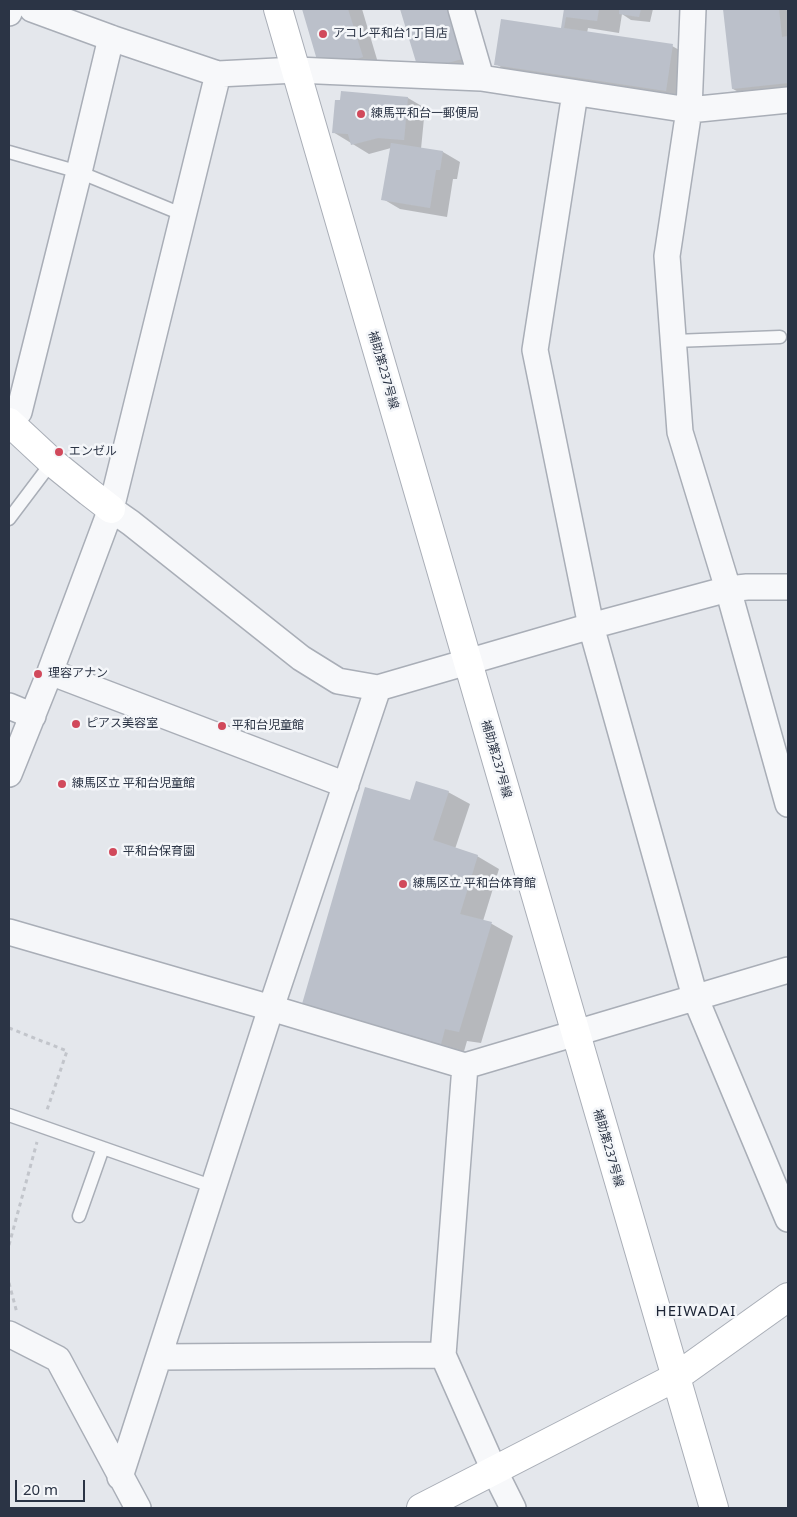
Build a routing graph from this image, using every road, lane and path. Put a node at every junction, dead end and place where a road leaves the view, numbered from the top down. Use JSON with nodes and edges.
{"nodes":[{"id":1,"x":10,"y":9,"type":"edge"},
{"id":2,"x":32,"y":9,"type":"edge"},
{"id":3,"x":278,"y":9,"type":"edge"},
{"id":4,"x":461,"y":9,"type":"edge"},
{"id":5,"x":693,"y":9,"type":"edge"},
{"id":6,"x":9,"y":13,"type":"edge"},
{"id":7,"x":111,"y":38,"type":"junction"},
{"id":8,"x":296,"y":70,"type":"junction"},
{"id":9,"x":218,"y":74,"type":"junction"},
{"id":10,"x":481,"y":78,"type":"junction"},
{"id":11,"x":575,"y":93,"type":"junction"},
{"id":12,"x":788,"y":100,"type":"edge"},
{"id":13,"x":689,"y":110,"type":"junction"},
{"id":14,"x":9,"y":152,"type":"edge"},
{"id":15,"x":79,"y":172,"type":"junction"},
{"id":16,"x":184,"y":215,"type":"junction"},
{"id":17,"x":780,"y":336,"type":"dead end"},
{"id":18,"x":674,"y":341,"type":"junction"},
{"id":19,"x":9,"y":423,"type":"edge"},
{"id":20,"x":52,"y":462,"type":"junction"},
{"id":21,"x":111,"y":508,"type":"junction"},
{"id":22,"x":9,"y":519,"type":"edge"},
{"id":23,"x":788,"y":587,"type":"edge"},
{"id":24,"x":728,"y":588,"type":"junction"},
{"id":25,"x":591,"y":626,"type":"junction"},
{"id":26,"x":468,"y":662,"type":"junction"},
{"id":27,"x":50,"y":672,"type":"junction"},
{"id":28,"x":378,"y":688,"type":"junction"},
{"id":29,"x":9,"y":706,"type":"edge"},
{"id":30,"x":32,"y":716,"type":"junction"},
{"id":31,"x":9,"y":774,"type":"edge"},
{"id":32,"x":346,"y":785,"type":"junction"},
{"id":33,"x":788,"y":804,"type":"edge"},
{"id":34,"x":9,"y":932,"type":"edge"},
{"id":35,"x":788,"y":970,"type":"edge"},
{"id":36,"x":695,"y":997,"type":"junction"},
{"id":37,"x":271,"y":1008,"type":"junction"},
{"id":38,"x":575,"y":1034,"type":"junction"},
{"id":39,"x":465,"y":1066,"type":"junction"},
{"id":40,"x":9,"y":1115,"type":"edge"},
{"id":41,"x":103,"y":1148,"type":"junction"},
{"id":42,"x":214,"y":1187,"type":"junction"},
{"id":43,"x":79,"y":1216,"type":"dead end"},
{"id":44,"x":788,"y":1219,"type":"edge"},
{"id":45,"x":788,"y":1297,"type":"edge"},
{"id":46,"x":9,"y":1334,"type":"edge"},
{"id":47,"x":443,"y":1355,"type":"junction"},
{"id":48,"x":159,"y":1357,"type":"junction"},
{"id":49,"x":676,"y":1377,"type":"junction"},
{"id":50,"x":494,"y":1470,"type":"junction"},
{"id":51,"x":120,"y":1477,"type":"junction"},
{"id":52,"x":138,"y":1508,"type":"edge"},
{"id":53,"x":420,"y":1508,"type":"edge"},
{"id":54,"x":513,"y":1508,"type":"edge"},
{"id":55,"x":714,"y":1508,"type":"edge"}],
"edges":[{"from":1,"to":6,"type":"street"},
{"from":2,"to":7,"type":"street"},
{"from":3,"to":8,"type":"street","name":"補助第237号線"},
{"from":4,"to":10,"type":"street"},
{"from":5,"to":13,"type":"street"},
{"from":7,"to":9,"type":"street"},
{"from":7,"to":15,"type":"street"},
{"from":8,"to":9,"type":"street"},
{"from":8,"to":10,"type":"street"},
{"from":8,"to":26,"type":"street","name":"補助第237号線"},
{"from":9,"to":16,"type":"street"},
{"from":10,"to":11,"type":"street"},
{"from":11,"to":13,"type":"street"},
{"from":11,"to":25,"type":"street"},
{"from":12,"to":13,"type":"street"},
{"from":13,"to":18,"type":"street"},
{"from":14,"to":15,"type":"lane"},
{"from":15,"to":16,"type":"lane"},
{"from":15,"to":19,"type":"street"},
{"from":16,"to":21,"type":"street"},
{"from":17,"to":18,"type":"lane"},
{"from":18,"to":24,"type":"street"},
{"from":19,"to":20,"type":"street"},
{"from":20,"to":21,"type":"street"},
{"from":20,"to":22,"type":"lane"},
{"from":21,"to":27,"type":"street"},
{"from":21,"to":28,"type":"street"},
{"from":23,"to":24,"type":"street"},
{"from":24,"to":25,"type":"street"},
{"from":24,"to":33,"type":"street"},
{"from":25,"to":26,"type":"street"},
{"from":25,"to":36,"type":"street"},
{"from":26,"to":28,"type":"street"},
{"from":26,"to":38,"type":"street","name":"補助第237号線"},
{"from":27,"to":30,"type":"street"},
{"from":27,"to":32,"type":"street"},
{"from":28,"to":32,"type":"street"},
{"from":29,"to":30,"type":"street"},
{"from":30,"to":31,"type":"street"},
{"from":32,"to":37,"type":"street"},
{"from":34,"to":37,"type":"street"},
{"from":35,"to":36,"type":"street"},
{"from":36,"to":38,"type":"street"},
{"from":36,"to":44,"type":"street"},
{"from":37,"to":39,"type":"street"},
{"from":37,"to":42,"type":"street"},
{"from":38,"to":39,"type":"street"},
{"from":38,"to":49,"type":"street","name":"補助第237号線"},
{"from":39,"to":47,"type":"street"},
{"from":40,"to":41,"type":"lane"},
{"from":41,"to":42,"type":"lane"},
{"from":41,"to":43,"type":"lane"},
{"from":42,"to":48,"type":"street"},
{"from":45,"to":49,"type":"street"},
{"from":46,"to":51,"type":"street"},
{"from":47,"to":48,"type":"street"},
{"from":47,"to":50,"type":"street"},
{"from":48,"to":51,"type":"street"},
{"from":49,"to":50,"type":"street"},
{"from":49,"to":55,"type":"street","name":"補助第237号線"},
{"from":50,"to":53,"type":"street"},
{"from":50,"to":54,"type":"street"},
{"from":51,"to":52,"type":"street"}]}
